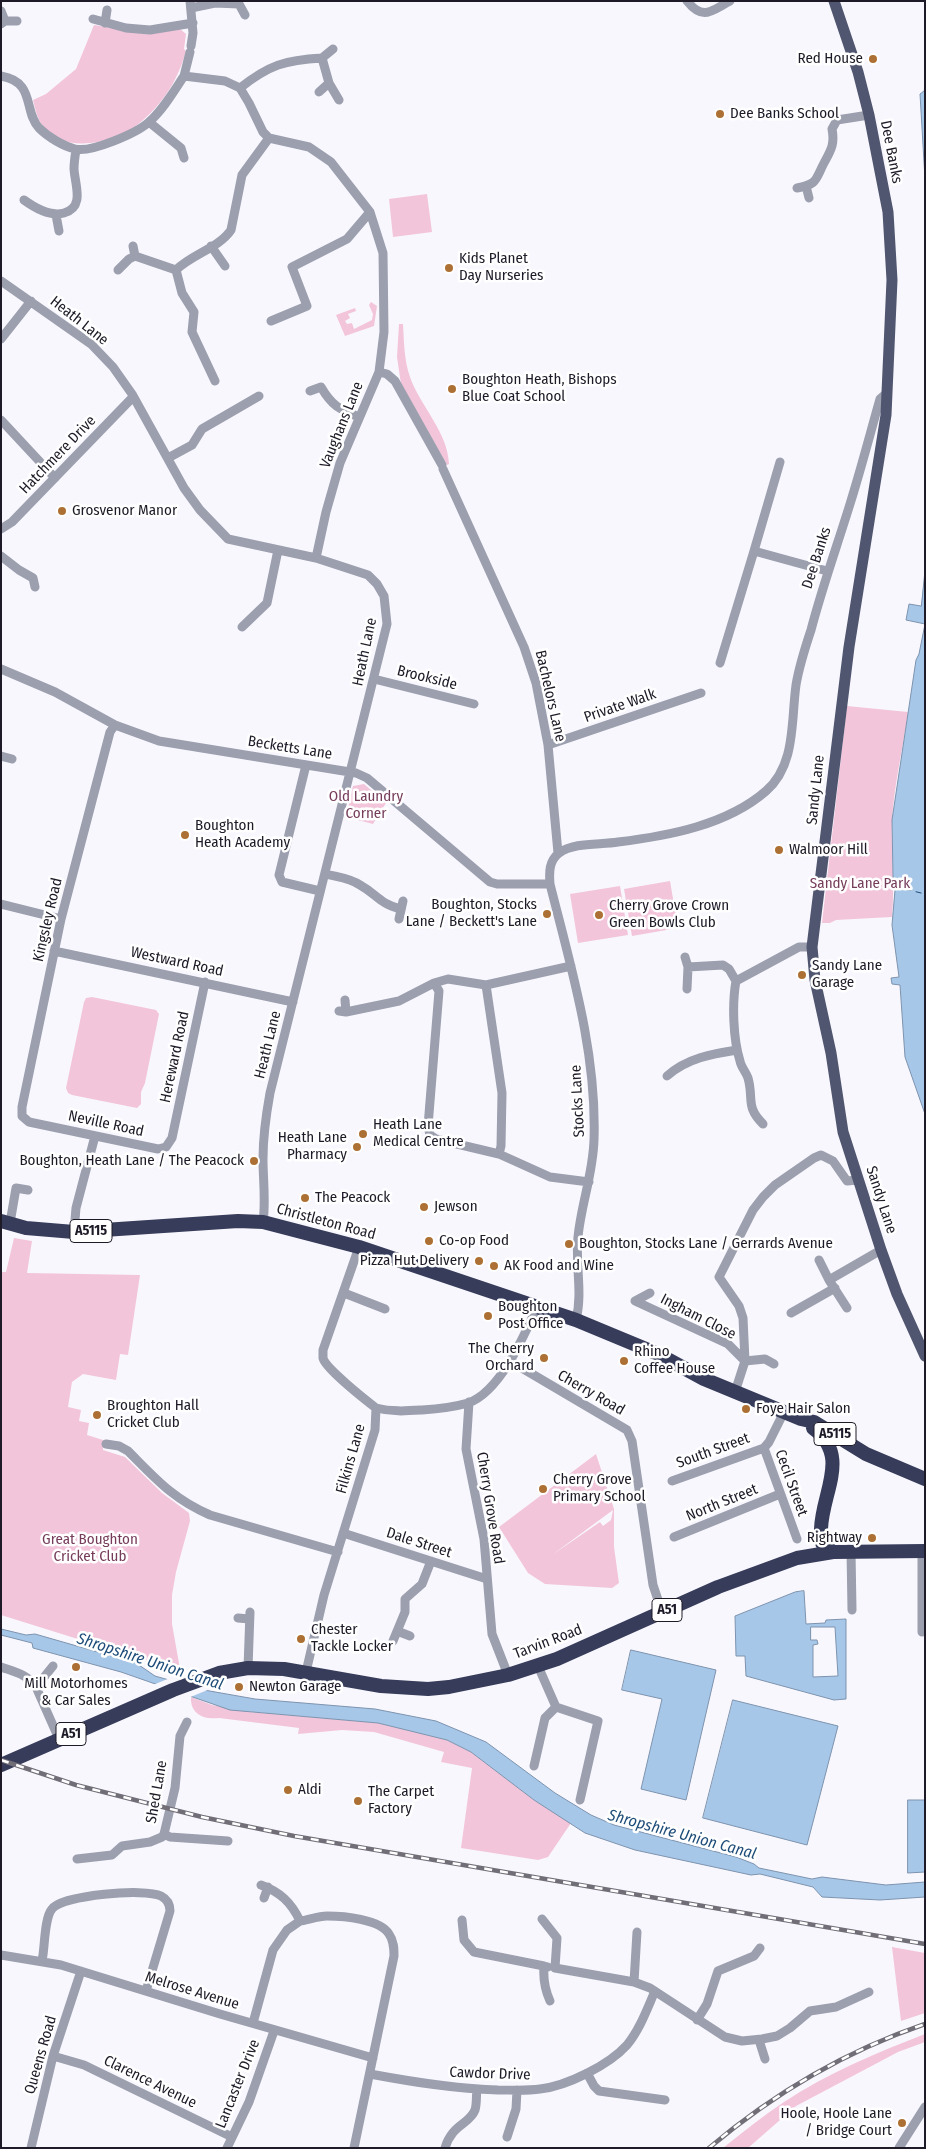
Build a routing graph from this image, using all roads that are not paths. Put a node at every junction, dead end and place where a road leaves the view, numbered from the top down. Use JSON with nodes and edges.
{"nodes":[{"id":1,"x":687,"y":1,"type":"edge"},
{"id":2,"x":730,"y":1,"type":"edge"},
{"id":3,"x":834,"y":1,"type":"edge"},
{"id":4,"x":241,"y":2,"type":"edge"},
{"id":5,"x":191,"y":4,"type":"edge"},
{"id":6,"x":107,"y":10,"type":"dead end"},
{"id":7,"x":1,"y":11,"type":"edge"},
{"id":8,"x":245,"y":14,"type":"dead end"},
{"id":9,"x":94,"y":19,"type":"dead end"},
{"id":10,"x":17,"y":21,"type":"dead end"},
{"id":11,"x":3,"y":23,"type":"edge"},
{"id":12,"x":105,"y":23,"type":"junction"},
{"id":13,"x":192,"y":23,"type":"junction"},
{"id":14,"x":333,"y":50,"type":"dead end"},
{"id":15,"x":322,"y":58,"type":"junction"},
{"id":16,"x":1,"y":76,"type":"edge"},
{"id":17,"x":184,"y":76,"type":"junction"},
{"id":18,"x":329,"y":83,"type":"junction"},
{"id":19,"x":240,"y":88,"type":"junction"},
{"id":20,"x":319,"y":92,"type":"dead end"},
{"id":21,"x":339,"y":100,"type":"dead end"},
{"id":22,"x":869,"y":115,"type":"junction"},
{"id":23,"x":149,"y":122,"type":"junction"},
{"id":24,"x":269,"y":138,"type":"junction"},
{"id":25,"x":187,"y":140,"type":"dead end"},
{"id":26,"x":182,"y":148,"type":"junction"},
{"id":27,"x":76,"y":150,"type":"junction"},
{"id":28,"x":184,"y":158,"type":"dead end"},
{"id":29,"x":806,"y":186,"type":"junction"},
{"id":30,"x":797,"y":188,"type":"dead end"},
{"id":31,"x":810,"y":198,"type":"dead end"},
{"id":32,"x":24,"y":200,"type":"dead end"},
{"id":33,"x":370,"y":212,"type":"junction"},
{"id":34,"x":56,"y":215,"type":"junction"},
{"id":35,"x":59,"y":231,"type":"dead end"},
{"id":36,"x":133,"y":246,"type":"dead end"},
{"id":37,"x":211,"y":246,"type":"junction"},
{"id":38,"x":135,"y":256,"type":"junction"},
{"id":39,"x":225,"y":266,"type":"dead end"},
{"id":40,"x":118,"y":270,"type":"dead end"},
{"id":41,"x":176,"y":270,"type":"junction"},
{"id":42,"x":1,"y":281,"type":"edge"},
{"id":43,"x":31,"y":301,"type":"junction"},
{"id":44,"x":271,"y":321,"type":"dead end"},
{"id":45,"x":1,"y":339,"type":"edge"},
{"id":46,"x":379,"y":372,"type":"junction"},
{"id":47,"x":215,"y":381,"type":"dead end"},
{"id":48,"x":310,"y":391,"type":"dead end"},
{"id":49,"x":887,"y":393,"type":"junction"},
{"id":50,"x":259,"y":396,"type":"dead end"},
{"id":51,"x":133,"y":397,"type":"junction"},
{"id":52,"x":359,"y":416,"type":"junction"},
{"id":53,"x":1,"y":420,"type":"edge"},
{"id":54,"x":168,"y":458,"type":"junction"},
{"id":55,"x":780,"y":462,"type":"dead end"},
{"id":56,"x":55,"y":478,"type":"junction"},
{"id":57,"x":1,"y":529,"type":"edge"},
{"id":58,"x":278,"y":550,"type":"junction"},
{"id":59,"x":754,"y":551,"type":"junction"},
{"id":60,"x":1,"y":556,"type":"edge"},
{"id":61,"x":316,"y":558,"type":"junction"},
{"id":62,"x":827,"y":571,"type":"junction"},
{"id":63,"x":36,"y":587,"type":"dead end"},
{"id":64,"x":242,"y":627,"type":"dead end"},
{"id":65,"x":720,"y":664,"type":"dead end"},
{"id":66,"x":1,"y":669,"type":"edge"},
{"id":67,"x":374,"y":679,"type":"junction"},
{"id":68,"x":701,"y":693,"type":"dead end"},
{"id":69,"x":474,"y":704,"type":"dead end"},
{"id":70,"x":115,"y":725,"type":"junction"},
{"id":71,"x":548,"y":745,"type":"junction"},
{"id":72,"x":1,"y":756,"type":"edge"},
{"id":73,"x":12,"y":759,"type":"dead end"},
{"id":74,"x":306,"y":765,"type":"junction"},
{"id":75,"x":350,"y":770,"type":"junction"},
{"id":76,"x":558,"y":853,"type":"junction"},
{"id":77,"x":326,"y":874,"type":"junction"},
{"id":78,"x":550,"y":884,"type":"junction"},
{"id":79,"x":320,"y":891,"type":"junction"},
{"id":80,"x":1,"y":904,"type":"edge"},
{"id":81,"x":401,"y":910,"type":"dead end"},
{"id":82,"x":61,"y":919,"type":"junction"},
{"id":83,"x":812,"y":947,"type":"junction"},
{"id":84,"x":54,"y":951,"type":"junction"},
{"id":85,"x":685,"y":956,"type":"dead end"},
{"id":86,"x":571,"y":966,"type":"junction"},
{"id":87,"x":688,"y":966,"type":"junction"},
{"id":88,"x":736,"y":980,"type":"junction"},
{"id":89,"x":205,"y":982,"type":"junction"},
{"id":90,"x":434,"y":983,"type":"junction"},
{"id":91,"x":486,"y":984,"type":"junction"},
{"id":92,"x":687,"y":988,"type":"dead end"},
{"id":93,"x":345,"y":1000,"type":"dead end"},
{"id":94,"x":293,"y":1002,"type":"junction"},
{"id":95,"x":737,"y":1050,"type":"junction"},
{"id":96,"x":668,"y":1076,"type":"dead end"},
{"id":97,"x":30,"y":1122,"type":"joint"},
{"id":98,"x":763,"y":1124,"type":"dead end"},
{"id":99,"x":95,"y":1136,"type":"junction"},
{"id":100,"x":172,"y":1138,"type":"joint"},
{"id":101,"x":499,"y":1154,"type":"junction"},
{"id":102,"x":858,"y":1180,"type":"junction"},
{"id":103,"x":589,"y":1182,"type":"junction"},
{"id":104,"x":28,"y":1190,"type":"dead end"},
{"id":105,"x":6,"y":1222,"type":"edge"},
{"id":106,"x":263,"y":1222,"type":"junction"},
{"id":107,"x":74,"y":1232,"type":"junction"},
{"id":108,"x":359,"y":1247,"type":"junction"},
{"id":109,"x":881,"y":1250,"type":"junction"},
{"id":110,"x":819,"y":1260,"type":"dead end"},
{"id":111,"x":829,"y":1280,"type":"junction"},
{"id":112,"x":834,"y":1288,"type":"junction"},
{"id":113,"x":344,"y":1293,"type":"junction"},
{"id":114,"x":650,"y":1293,"type":"dead end"},
{"id":115,"x":537,"y":1307,"type":"junction"},
{"id":116,"x":847,"y":1308,"type":"dead end"},
{"id":117,"x":385,"y":1309,"type":"dead end"},
{"id":118,"x":791,"y":1313,"type":"dead end"},
{"id":119,"x":576,"y":1320,"type":"junction"},
{"id":120,"x":925,"y":1356,"type":"edge"},
{"id":121,"x":510,"y":1361,"type":"junction"},
{"id":122,"x":746,"y":1361,"type":"junction"},
{"id":123,"x":774,"y":1364,"type":"dead end"},
{"id":124,"x":735,"y":1392,"type":"junction"},
{"id":125,"x":470,"y":1402,"type":"junction"},
{"id":126,"x":376,"y":1408,"type":"junction"},
{"id":127,"x":784,"y":1412,"type":"junction"},
{"id":128,"x":801,"y":1419,"type":"junction"},
{"id":129,"x":106,"y":1444,"type":"dead end"},
{"id":130,"x":764,"y":1448,"type":"junction"},
{"id":131,"x":866,"y":1454,"type":"junction"},
{"id":132,"x":833,"y":1468,"type":"junction"},
{"id":133,"x":925,"y":1479,"type":"edge"},
{"id":134,"x":672,"y":1481,"type":"dead end"},
{"id":135,"x":780,"y":1494,"type":"junction"},
{"id":136,"x":821,"y":1525,"type":"junction"},
{"id":137,"x":343,"y":1533,"type":"junction"},
{"id":138,"x":674,"y":1537,"type":"dead end"},
{"id":139,"x":797,"y":1539,"type":"dead end"},
{"id":140,"x":852,"y":1551,"type":"junction"},
{"id":141,"x":923,"y":1551,"type":"edge"},
{"id":142,"x":338,"y":1552,"type":"junction"},
{"id":143,"x":833,"y":1552,"type":"junction"},
{"id":144,"x":797,"y":1558,"type":"junction"},
{"id":145,"x":431,"y":1561,"type":"junction"},
{"id":146,"x":487,"y":1579,"type":"junction"},
{"id":147,"x":852,"y":1610,"type":"dead end"},
{"id":148,"x":662,"y":1612,"type":"junction"},
{"id":149,"x":238,"y":1618,"type":"dead end"},
{"id":150,"x":397,"y":1631,"type":"junction"},
{"id":151,"x":922,"y":1632,"type":"dead end"},
{"id":152,"x":410,"y":1636,"type":"dead end"},
{"id":153,"x":393,"y":1641,"type":"dead end"},
{"id":154,"x":53,"y":1666,"type":"dead end"},
{"id":155,"x":538,"y":1666,"type":"junction"},
{"id":156,"x":1,"y":1667,"type":"edge"},
{"id":157,"x":248,"y":1668,"type":"junction"},
{"id":158,"x":306,"y":1672,"type":"junction"},
{"id":159,"x":508,"y":1675,"type":"junction"},
{"id":160,"x":36,"y":1687,"type":"junction"},
{"id":161,"x":556,"y":1707,"type":"junction"},
{"id":162,"x":187,"y":1722,"type":"dead end"},
{"id":163,"x":59,"y":1739,"type":"junction"},
{"id":164,"x":1,"y":1765,"type":"edge"},
{"id":165,"x":534,"y":1766,"type":"dead end"},
{"id":166,"x":580,"y":1800,"type":"dead end"},
{"id":167,"x":165,"y":1830,"type":"junction"},
{"id":168,"x":228,"y":1841,"type":"dead end"},
{"id":169,"x":77,"y":1859,"type":"dead end"},
{"id":170,"x":264,"y":1898,"type":"dead end"},
{"id":171,"x":542,"y":1919,"type":"dead end"},
{"id":172,"x":462,"y":1920,"type":"dead end"},
{"id":173,"x":300,"y":1921,"type":"junction"},
{"id":174,"x":637,"y":1932,"type":"dead end"},
{"id":175,"x":760,"y":1948,"type":"dead end"},
{"id":176,"x":1,"y":1956,"type":"edge"},
{"id":177,"x":42,"y":1961,"type":"junction"},
{"id":178,"x":544,"y":1966,"type":"junction"},
{"id":179,"x":556,"y":1968,"type":"junction"},
{"id":180,"x":81,"y":1971,"type":"junction"},
{"id":181,"x":634,"y":1982,"type":"junction"},
{"id":182,"x":146,"y":1991,"type":"junction"},
{"id":183,"x":655,"y":1991,"type":"junction"},
{"id":184,"x":869,"y":1992,"type":"dead end"},
{"id":185,"x":550,"y":2001,"type":"dead end"},
{"id":186,"x":697,"y":2020,"type":"junction"},
{"id":187,"x":253,"y":2024,"type":"junction"},
{"id":188,"x":274,"y":2030,"type":"junction"},
{"id":189,"x":759,"y":2040,"type":"junction"},
{"id":190,"x":53,"y":2056,"type":"junction"},
{"id":191,"x":373,"y":2058,"type":"junction"},
{"id":192,"x":765,"y":2059,"type":"dead end"},
{"id":193,"x":587,"y":2073,"type":"junction"},
{"id":194,"x":370,"y":2074,"type":"junction"},
{"id":195,"x":477,"y":2089,"type":"junction"},
{"id":196,"x":517,"y":2090,"type":"junction"},
{"id":197,"x":665,"y":2100,"type":"dead end"},
{"id":198,"x":925,"y":2107,"type":"edge"},
{"id":199,"x":232,"y":2137,"type":"junction"},
{"id":200,"x":507,"y":2137,"type":"dead end"},
{"id":201,"x":31,"y":2148,"type":"edge"},
{"id":202,"x":227,"y":2148,"type":"edge"},
{"id":203,"x":354,"y":2148,"type":"edge"},
{"id":204,"x":446,"y":2148,"type":"edge"},
{"id":205,"x":899,"y":2148,"type":"edge"}],
"edges":[{"from":1,"to":2,"type":"street"},
{"from":3,"to":22,"type":"main road","name":"Dee Banks"},
{"from":4,"to":5,"type":"street"},
{"from":4,"to":8,"type":"street"},
{"from":5,"to":13,"type":"street"},
{"from":6,"to":12,"type":"street"},
{"from":7,"to":11,"type":"street"},
{"from":9,"to":12,"type":"street"},
{"from":10,"to":11,"type":"street"},
{"from":12,"to":13,"type":"street"},
{"from":13,"to":17,"type":"street"},
{"from":14,"to":15,"type":"street"},
{"from":15,"to":18,"type":"street"},
{"from":15,"to":19,"type":"street"},
{"from":16,"to":27,"type":"street"},
{"from":17,"to":19,"type":"street"},
{"from":17,"to":23,"type":"street"},
{"from":18,"to":20,"type":"street"},
{"from":18,"to":21,"type":"street"},
{"from":19,"to":24,"type":"street"},
{"from":22,"to":29,"type":"street","name":"Dee Banks"},
{"from":22,"to":49,"type":"main road","name":"Dee Banks"},
{"from":23,"to":26,"type":"street"},
{"from":23,"to":27,"type":"street"},
{"from":24,"to":33,"type":"street"},
{"from":24,"to":37,"type":"street"},
{"from":25,"to":26,"type":"street"},
{"from":26,"to":28,"type":"street"},
{"from":27,"to":34,"type":"street"},
{"from":29,"to":30,"type":"street"},
{"from":29,"to":31,"type":"street"},
{"from":32,"to":34,"type":"street"},
{"from":33,"to":44,"type":"street"},
{"from":33,"to":46,"type":"street","name":"Vaughans Lane"},
{"from":34,"to":35,"type":"street"},
{"from":36,"to":38,"type":"street"},
{"from":37,"to":39,"type":"street"},
{"from":37,"to":41,"type":"street"},
{"from":38,"to":40,"type":"street"},
{"from":38,"to":41,"type":"street"},
{"from":41,"to":47,"type":"street"},
{"from":42,"to":43,"type":"street","name":"Heath Lane"},
{"from":43,"to":45,"type":"street"},
{"from":43,"to":51,"type":"street","name":"Heath Lane"},
{"from":46,"to":52,"type":"street","name":"Vaughans Lane"},
{"from":46,"to":71,"type":"street","name":"Bachelors Lane"},
{"from":48,"to":52,"type":"street"},
{"from":49,"to":62,"type":"street","name":"Dee Banks"},
{"from":49,"to":83,"type":"main road","name":"Sandy Lane"},
{"from":50,"to":54,"type":"street"},
{"from":51,"to":54,"type":"street","name":"Heath Lane"},
{"from":51,"to":56,"type":"street","name":"Hatchmere Drive"},
{"from":52,"to":61,"type":"street","name":"Vaughans Lane"},
{"from":53,"to":56,"type":"street"},
{"from":54,"to":58,"type":"street","name":"Heath Lane"},
{"from":55,"to":59,"type":"street"},
{"from":56,"to":57,"type":"street","name":"Hatchmere Drive"},
{"from":58,"to":61,"type":"street","name":"Heath Lane"},
{"from":58,"to":64,"type":"street"},
{"from":59,"to":62,"type":"street"},
{"from":59,"to":65,"type":"street"},
{"from":60,"to":63,"type":"street"},
{"from":61,"to":67,"type":"street","name":"Heath Lane"},
{"from":62,"to":76,"type":"street","name":"Dee Banks"},
{"from":66,"to":70,"type":"street","name":"Becketts Lane"},
{"from":67,"to":69,"type":"street","name":"Brookside"},
{"from":67,"to":75,"type":"street","name":"Heath Lane"},
{"from":68,"to":71,"type":"street","name":"Private Walk"},
{"from":70,"to":74,"type":"street","name":"Becketts Lane"},
{"from":70,"to":82,"type":"street","name":"Kingsley Road"},
{"from":71,"to":76,"type":"street","name":"Bachelors Lane"},
{"from":72,"to":73,"type":"street"},
{"from":74,"to":75,"type":"street","name":"Becketts Lane"},
{"from":74,"to":79,"type":"street"},
{"from":75,"to":77,"type":"street","name":"Heath Lane"},
{"from":75,"to":78,"type":"street","name":"Becketts Lane"},
{"from":76,"to":78,"type":"street","name":"Bachelors Lane"},
{"from":77,"to":79,"type":"street","name":"Heath Lane"},
{"from":77,"to":81,"type":"street"},
{"from":78,"to":86,"type":"street","name":"Stocks Lane"},
{"from":79,"to":94,"type":"street","name":"Heath Lane"},
{"from":80,"to":82,"type":"street"},
{"from":82,"to":84,"type":"street","name":"Kingsley Road"},
{"from":83,"to":88,"type":"street"},
{"from":83,"to":102,"type":"main road","name":"Sandy Lane"},
{"from":84,"to":89,"type":"street","name":"Westward Road"},
{"from":84,"to":97,"type":"street","name":"Kingsley Road"},
{"from":85,"to":87,"type":"street"},
{"from":86,"to":91,"type":"street"},
{"from":86,"to":103,"type":"street","name":"Stocks Lane"},
{"from":87,"to":88,"type":"street"},
{"from":87,"to":92,"type":"street"},
{"from":88,"to":95,"type":"street"},
{"from":89,"to":94,"type":"street","name":"Westward Road"},
{"from":89,"to":100,"type":"street","name":"Hereward Road"},
{"from":90,"to":91,"type":"street"},
{"from":90,"to":93,"type":"street"},
{"from":90,"to":101,"type":"street"},
{"from":91,"to":101,"type":"street"},
{"from":94,"to":106,"type":"street","name":"Heath Lane"},
{"from":95,"to":96,"type":"street"},
{"from":95,"to":98,"type":"street"},
{"from":97,"to":99,"type":"street","name":"Neville Road"},
{"from":99,"to":100,"type":"street","name":"Neville Road"},
{"from":99,"to":107,"type":"street"},
{"from":101,"to":103,"type":"street"},
{"from":102,"to":109,"type":"main road","name":"Sandy Lane"},
{"from":102,"to":122,"type":"street"},
{"from":103,"to":119,"type":"street","name":"Stocks Lane"},
{"from":104,"to":105,"type":"street"},
{"from":105,"to":107,"type":"highway","number":"A5115"},
{"from":106,"to":107,"type":"highway","name":"Christleton Road","number":"A5115"},
{"from":106,"to":108,"type":"highway","name":"Christleton Road","number":"A5115"},
{"from":108,"to":113,"type":"street","name":"Filkins Lane"},
{"from":108,"to":115,"type":"highway","name":"Christleton Road","number":"A5115"},
{"from":109,"to":111,"type":"street"},
{"from":109,"to":120,"type":"main road","name":"Sandy Lane"},
{"from":110,"to":111,"type":"street"},
{"from":111,"to":112,"type":"street"},
{"from":112,"to":116,"type":"street"},
{"from":112,"to":118,"type":"street"},
{"from":113,"to":117,"type":"street"},
{"from":113,"to":126,"type":"street","name":"Filkins Lane"},
{"from":114,"to":122,"type":"street","name":"Ingham Close"},
{"from":115,"to":119,"type":"highway","name":"Christleton Road","number":"A5115"},
{"from":115,"to":121,"type":"street"},
{"from":119,"to":124,"type":"highway","name":"Christleton Road","number":"A5115"},
{"from":121,"to":125,"type":"street"},
{"from":121,"to":148,"type":"street","name":"Cherry Road"},
{"from":122,"to":123,"type":"street"},
{"from":122,"to":124,"type":"street"},
{"from":124,"to":127,"type":"highway","name":"Christleton Road","number":"A5115"},
{"from":125,"to":126,"type":"street"},
{"from":125,"to":146,"type":"street","name":"Cherry Grove Road"},
{"from":126,"to":137,"type":"street","name":"Filkins Lane"},
{"from":127,"to":128,"type":"highway","name":"Christleton Road","number":"A5115"},
{"from":127,"to":130,"type":"street","name":"Cecil Street"},
{"from":128,"to":131,"type":"highway","name":"Christleton Road","number":"A5115"},
{"from":128,"to":132,"type":"highway","number":"A5115"},
{"from":129,"to":142,"type":"street"},
{"from":130,"to":134,"type":"street","name":"South Street"},
{"from":130,"to":135,"type":"street","name":"Cecil Street"},
{"from":131,"to":132,"type":"highway"},
{"from":131,"to":133,"type":"highway","name":"Christleton Road"},
{"from":132,"to":136,"type":"highway"},
{"from":135,"to":138,"type":"street","name":"North Street"},
{"from":135,"to":139,"type":"street","name":"Cecil Street"},
{"from":136,"to":143,"type":"highway"},
{"from":136,"to":144,"type":"highway"},
{"from":137,"to":142,"type":"street","name":"Filkins Lane"},
{"from":137,"to":145,"type":"street","name":"Dale Street"},
{"from":140,"to":141,"type":"highway","name":"Tarvin Road","number":"A51"},
{"from":140,"to":143,"type":"highway","name":"Tarvin Road","number":"A51"},
{"from":140,"to":147,"type":"street"},
{"from":141,"to":151,"type":"street"},
{"from":142,"to":158,"type":"street","name":"Filkins Lane"},
{"from":143,"to":144,"type":"highway","name":"Tarvin Road","number":"A51"},
{"from":144,"to":148,"type":"highway","name":"Tarvin Road","number":"A51"},
{"from":145,"to":146,"type":"street","name":"Dale Street"},
{"from":145,"to":150,"type":"street"},
{"from":146,"to":159,"type":"street","name":"Cherry Grove Road"},
{"from":148,"to":155,"type":"highway","name":"Tarvin Road","number":"A51"},
{"from":149,"to":157,"type":"street"},
{"from":150,"to":152,"type":"street"},
{"from":150,"to":153,"type":"street"},
{"from":154,"to":160,"type":"street"},
{"from":155,"to":159,"type":"highway","name":"Tarvin Road","number":"A51"},
{"from":155,"to":161,"type":"street"},
{"from":156,"to":160,"type":"street"},
{"from":157,"to":158,"type":"highway","name":"Tarvin Road","number":"A51"},
{"from":157,"to":163,"type":"highway","name":"Tarvin Road","number":"A51"},
{"from":158,"to":159,"type":"highway","name":"Tarvin Road","number":"A51"},
{"from":160,"to":163,"type":"street"},
{"from":161,"to":165,"type":"street"},
{"from":161,"to":166,"type":"street"},
{"from":162,"to":167,"type":"street","name":"Shed Lane"},
{"from":163,"to":164,"type":"highway","number":"A51"},
{"from":167,"to":168,"type":"street","name":"Shed Lane"},
{"from":167,"to":169,"type":"street"},
{"from":170,"to":173,"type":"street"},
{"from":171,"to":179,"type":"street"},
{"from":172,"to":178,"type":"street"},
{"from":173,"to":187,"type":"street"},
{"from":173,"to":191,"type":"street"},
{"from":174,"to":181,"type":"street"},
{"from":175,"to":186,"type":"street"},
{"from":176,"to":177,"type":"street","name":"Melrose Avenue"},
{"from":177,"to":180,"type":"street","name":"Melrose Avenue"},
{"from":177,"to":182,"type":"street"},
{"from":178,"to":179,"type":"street"},
{"from":178,"to":185,"type":"street"},
{"from":179,"to":181,"type":"street"},
{"from":180,"to":182,"type":"street","name":"Melrose Avenue"},
{"from":180,"to":190,"type":"street","name":"Queens Road"},
{"from":181,"to":183,"type":"street"},
{"from":182,"to":187,"type":"street","name":"Melrose Avenue"},
{"from":183,"to":186,"type":"street"},
{"from":183,"to":193,"type":"street","name":"Cawdor Drive"},
{"from":184,"to":189,"type":"street"},
{"from":186,"to":189,"type":"street"},
{"from":187,"to":188,"type":"street","name":"Melrose Avenue"},
{"from":188,"to":191,"type":"street","name":"Melrose Avenue"},
{"from":188,"to":199,"type":"street","name":"Lancaster Drive"},
{"from":189,"to":192,"type":"street"},
{"from":190,"to":199,"type":"street","name":"Clarence Avenue"},
{"from":190,"to":201,"type":"street","name":"Queens Road"},
{"from":191,"to":194,"type":"street"},
{"from":193,"to":196,"type":"street","name":"Cawdor Drive"},
{"from":193,"to":197,"type":"street"},
{"from":194,"to":195,"type":"street","name":"Cawdor Drive"},
{"from":194,"to":203,"type":"street"},
{"from":195,"to":196,"type":"street","name":"Cawdor Drive"},
{"from":195,"to":204,"type":"street"},
{"from":196,"to":200,"type":"street"},
{"from":198,"to":205,"type":"street"},
{"from":199,"to":202,"type":"street","name":"Lancaster Drive"}]}
